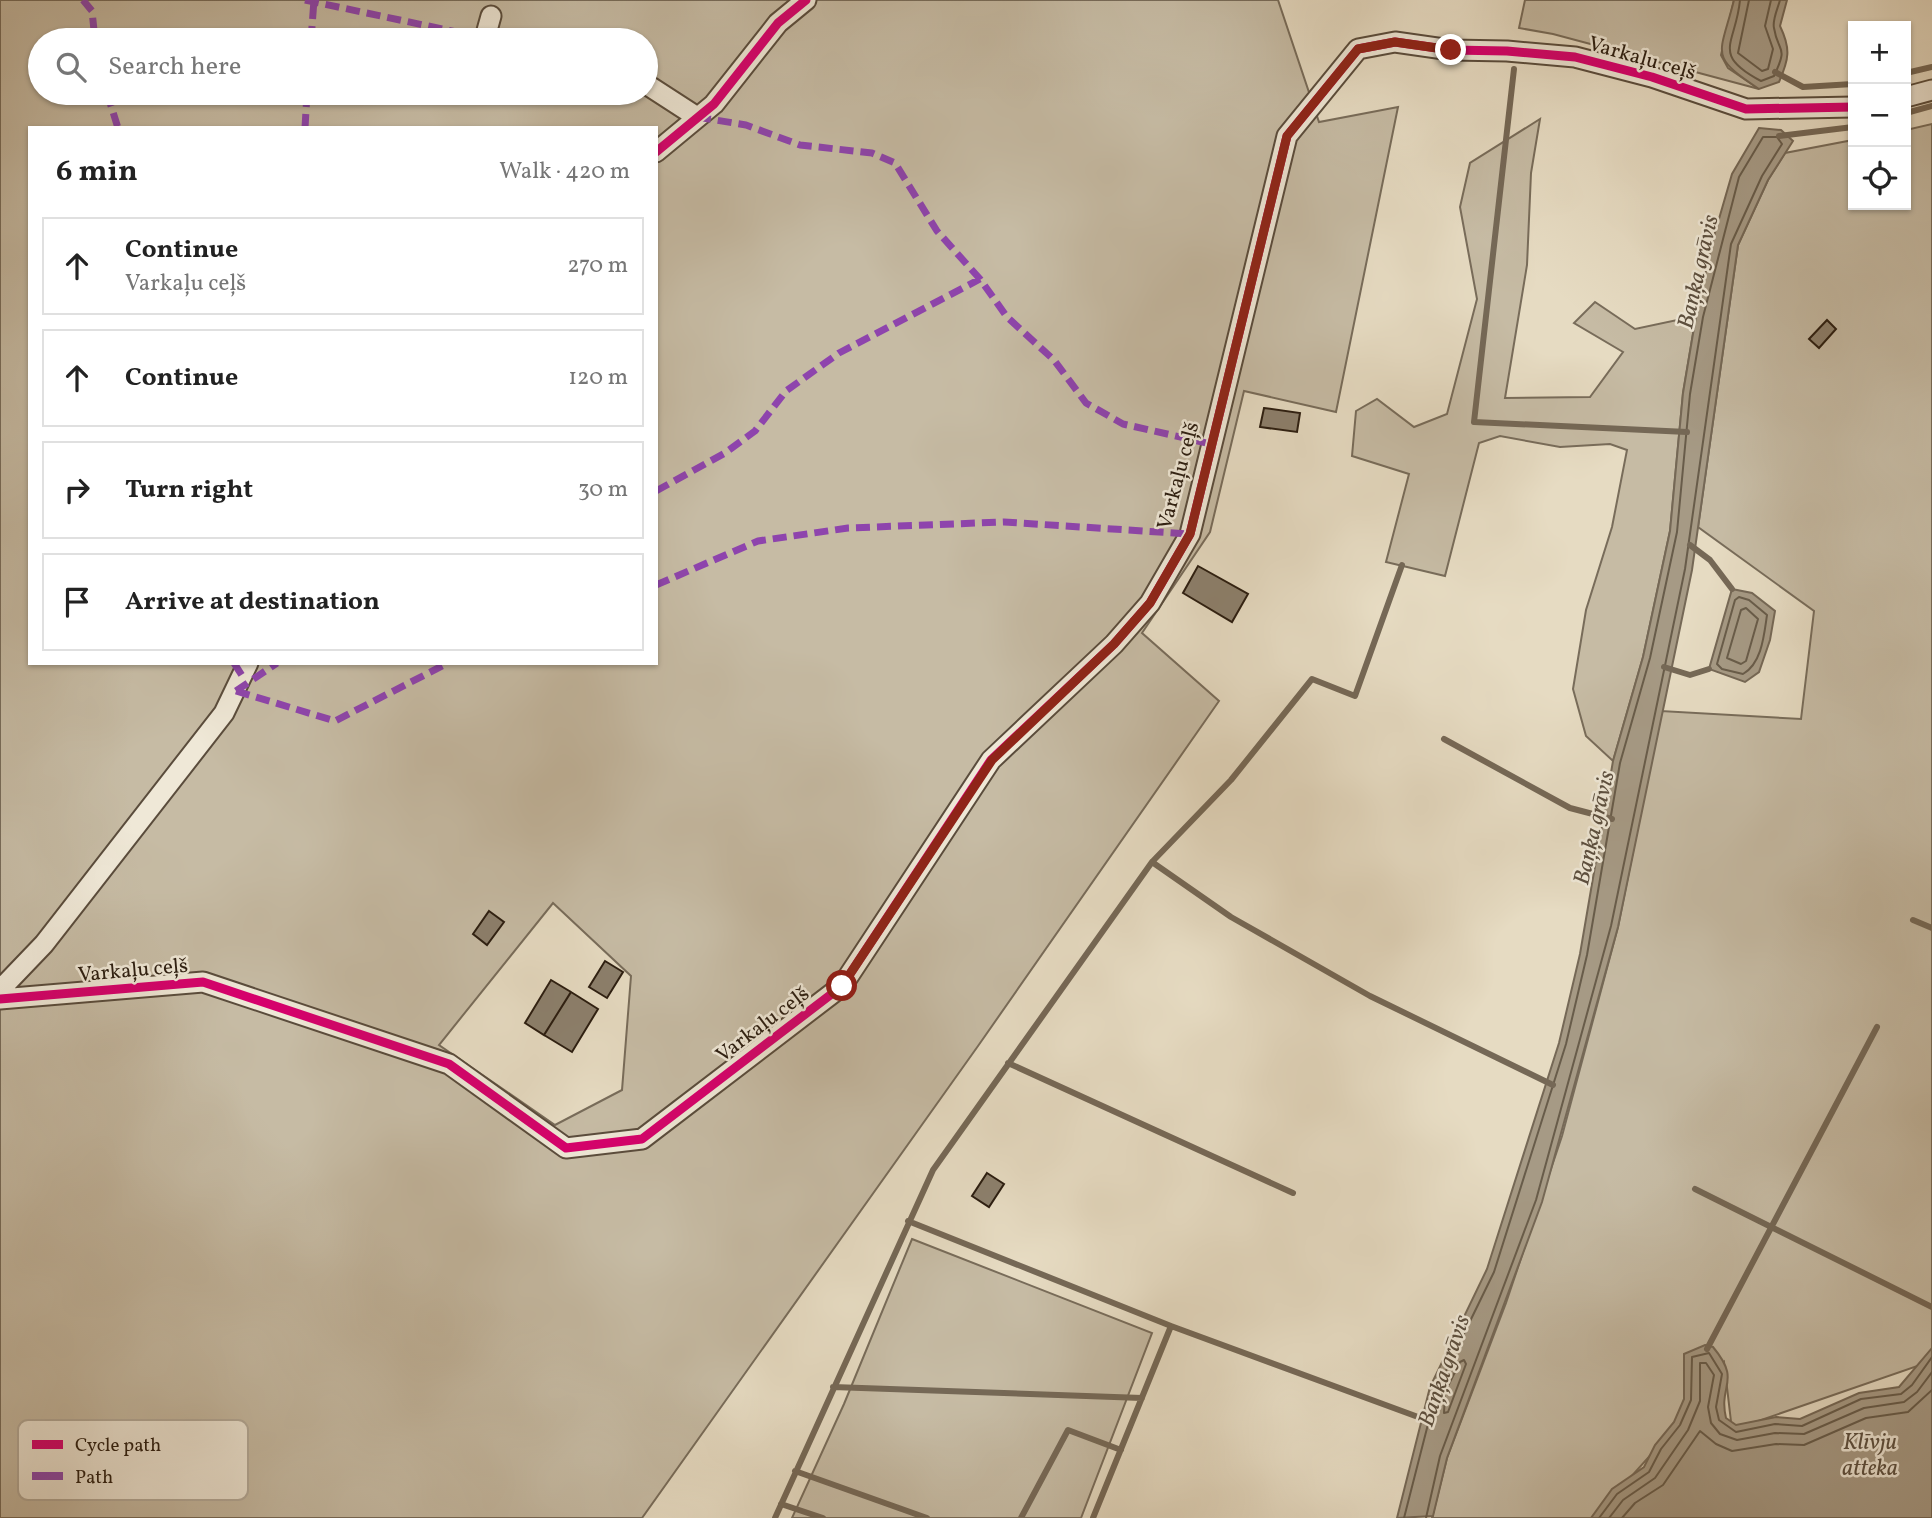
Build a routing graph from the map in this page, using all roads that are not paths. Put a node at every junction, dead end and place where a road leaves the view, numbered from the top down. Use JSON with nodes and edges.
{"nodes":[{"id":1,"x":806,"y":0,"type":"edge"},
{"id":2,"x":491,"y":16,"type":"dead end"},
{"id":3,"x":488,"y":28,"type":"edge"},
{"id":4,"x":1932,"y":90,"type":"edge"},
{"id":5,"x":658,"y":92,"type":"edge"},
{"id":6,"x":1911,"y":96,"type":"edge"},
{"id":7,"x":1848,"y":107,"type":"edge"},
{"id":8,"x":697,"y":117,"type":"junction"},
{"id":9,"x":658,"y":150,"type":"edge"},
{"id":10,"x":247,"y":665,"type":"edge"},
{"id":11,"x":0,"y":990,"type":"edge"},
{"id":12,"x":0,"y":999,"type":"edge"}],
"edges":[{"from":1,"to":8,"type":"street"},
{"from":2,"to":3,"type":"street"},
{"from":4,"to":6,"type":"street"},
{"from":5,"to":8,"type":"street"},
{"from":7,"to":12,"type":"street","name":"Varkaļu ceļš"},
{"from":8,"to":9,"type":"street"},
{"from":10,"to":11,"type":"street"}]}
